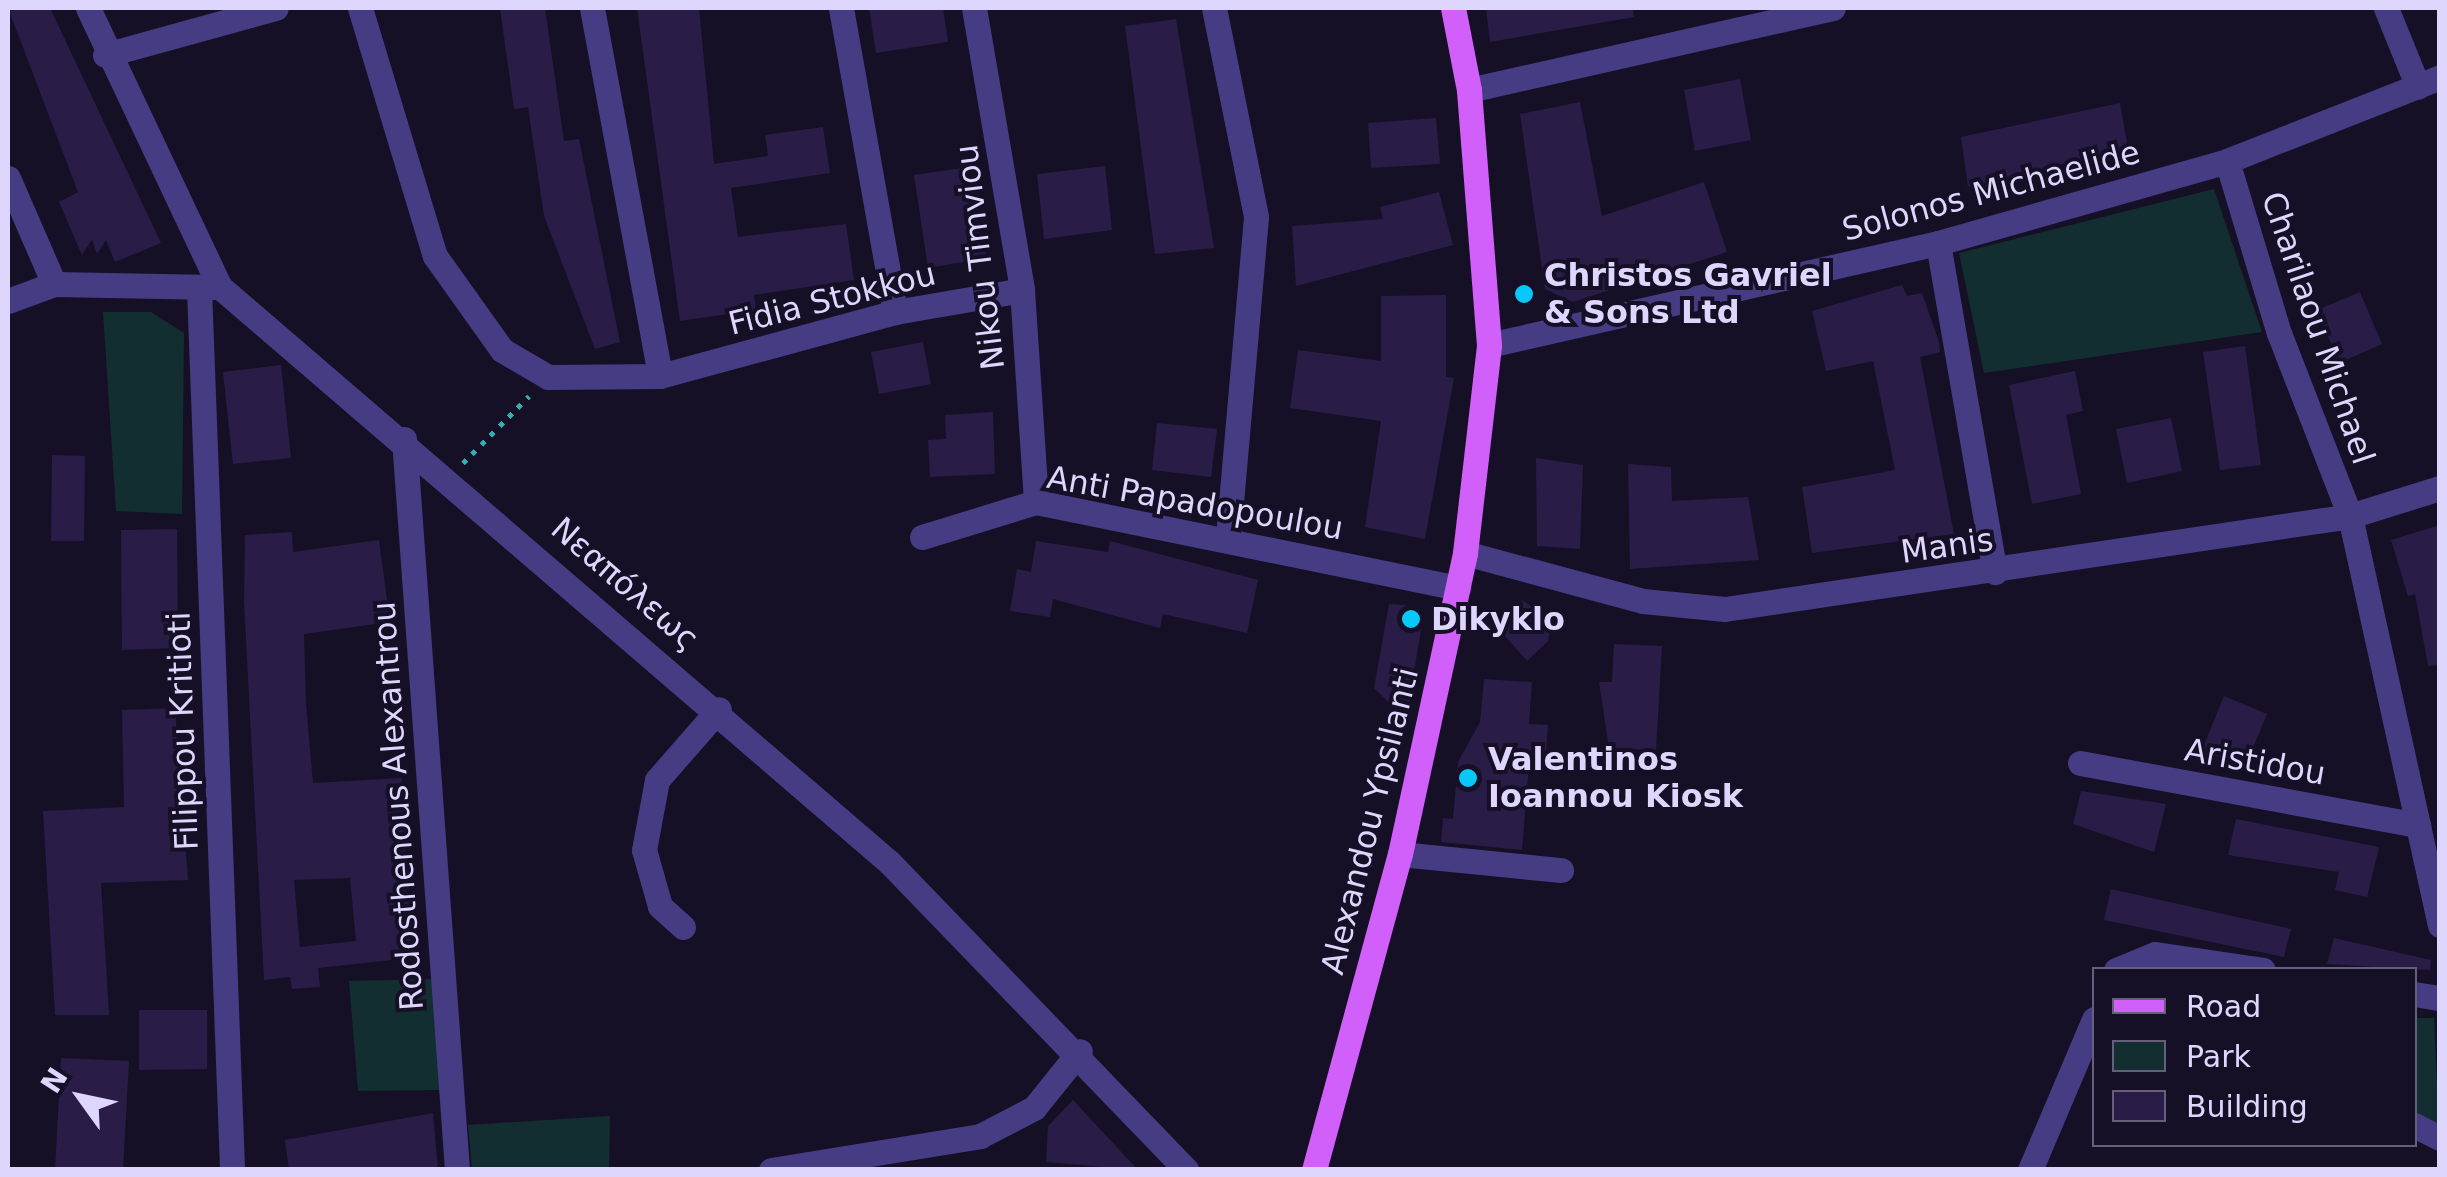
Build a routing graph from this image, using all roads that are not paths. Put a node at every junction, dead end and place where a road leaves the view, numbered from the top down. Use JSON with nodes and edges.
{"nodes":[{"id":1,"x":88,"y":8,"type":"edge"},
{"id":2,"x":276,"y":8,"type":"edge"},
{"id":3,"x":360,"y":8,"type":"edge"},
{"id":4,"x":592,"y":8,"type":"edge"},
{"id":5,"x":841,"y":8,"type":"edge"},
{"id":6,"x":974,"y":8,"type":"edge"},
{"id":7,"x":1214,"y":8,"type":"edge"},
{"id":8,"x":1453,"y":8,"type":"edge"},
{"id":9,"x":1833,"y":8,"type":"edge"},
{"id":10,"x":2386,"y":8,"type":"edge"},
{"id":11,"x":105,"y":54,"type":"junction"},
{"id":12,"x":2429,"y":82,"type":"edge"},
{"id":13,"x":1469,"y":90,"type":"junction"},
{"id":14,"x":2227,"y":161,"type":"junction"},
{"id":15,"x":8,"y":178,"type":"edge"},
{"id":16,"x":1938,"y":242,"type":"junction"},
{"id":17,"x":54,"y":284,"type":"junction"},
{"id":18,"x":210,"y":288,"type":"junction"},
{"id":19,"x":1022,"y":290,"type":"junction"},
{"id":20,"x":8,"y":300,"type":"edge"},
{"id":21,"x":895,"y":312,"type":"junction"},
{"id":22,"x":1489,"y":345,"type":"junction"},
{"id":23,"x":660,"y":376,"type":"junction"},
{"id":24,"x":404,"y":439,"type":"junction"},
{"id":25,"x":2440,"y":488,"type":"edge"},
{"id":26,"x":1036,"y":502,"type":"junction"},
{"id":27,"x":2350,"y":516,"type":"junction"},
{"id":28,"x":922,"y":537,"type":"dead end"},
{"id":29,"x":1228,"y":537,"type":"junction"},
{"id":30,"x":1464,"y":553,"type":"junction"},
{"id":31,"x":1995,"y":572,"type":"junction"},
{"id":32,"x":1458,"y":588,"type":"junction"},
{"id":33,"x":720,"y":709,"type":"junction"},
{"id":34,"x":2080,"y":763,"type":"dead end"},
{"id":35,"x":2418,"y":825,"type":"junction"},
{"id":36,"x":1400,"y":854,"type":"junction"},
{"id":37,"x":1560,"y":870,"type":"dead end"},
{"id":38,"x":2440,"y":925,"type":"edge"},
{"id":39,"x":683,"y":927,"type":"dead end"},
{"id":40,"x":2123,"y":967,"type":"edge"},
{"id":41,"x":2243,"y":967,"type":"edge"},
{"id":42,"x":2092,"y":1023,"type":"edge"},
{"id":43,"x":1080,"y":1051,"type":"junction"},
{"id":44,"x":2417,"y":1126,"type":"edge"},
{"id":45,"x":2440,"y":1138,"type":"edge"},
{"id":46,"x":232,"y":1170,"type":"edge"},
{"id":47,"x":458,"y":1170,"type":"edge"},
{"id":48,"x":771,"y":1170,"type":"edge"},
{"id":49,"x":1186,"y":1170,"type":"edge"},
{"id":50,"x":1314,"y":1170,"type":"edge"},
{"id":51,"x":2030,"y":1170,"type":"edge"}],
"edges":[{"from":1,"to":11,"type":"street","name":"Νεαπόλεως"},
{"from":2,"to":11,"type":"street"},
{"from":3,"to":23,"type":"street","name":"Fidia Stokkou"},
{"from":4,"to":23,"type":"street"},
{"from":5,"to":21,"type":"street"},
{"from":6,"to":19,"type":"street","name":"Nikou Timviou"},
{"from":7,"to":29,"type":"street"},
{"from":8,"to":13,"type":"main road","name":"Alexandou Ypsilanti"},
{"from":9,"to":13,"type":"street"},
{"from":10,"to":12,"type":"street"},
{"from":11,"to":18,"type":"street","name":"Νεαπόλεως"},
{"from":12,"to":14,"type":"street","name":"Solonos Michaelide"},
{"from":13,"to":22,"type":"main road","name":"Alexandou Ypsilanti"},
{"from":14,"to":16,"type":"street","name":"Solonos Michaelide"},
{"from":14,"to":27,"type":"street","name":"Charilaou Michael"},
{"from":15,"to":17,"type":"street"},
{"from":16,"to":22,"type":"street","name":"Solonos Michaelide"},
{"from":16,"to":31,"type":"street"},
{"from":17,"to":18,"type":"street"},
{"from":17,"to":20,"type":"street"},
{"from":18,"to":24,"type":"street","name":"Νεαπόλεως"},
{"from":18,"to":46,"type":"street","name":"Filippou Kritioti"},
{"from":19,"to":21,"type":"street","name":"Fidia Stokkou"},
{"from":19,"to":26,"type":"street","name":"Nikou Timviou"},
{"from":21,"to":23,"type":"street","name":"Fidia Stokkou"},
{"from":22,"to":30,"type":"main road","name":"Alexandou Ypsilanti"},
{"from":24,"to":33,"type":"street","name":"Νεαπόλεως"},
{"from":24,"to":47,"type":"street","name":"Rodosthenous Alexantrou"},
{"from":25,"to":27,"type":"street","name":"Manis"},
{"from":26,"to":28,"type":"street","name":"Anti Papadopoulou"},
{"from":26,"to":29,"type":"street","name":"Anti Papadopoulou"},
{"from":27,"to":31,"type":"street","name":"Manis"},
{"from":27,"to":35,"type":"street","name":"Charilaou Michael"},
{"from":29,"to":32,"type":"street","name":"Anti Papadopoulou"},
{"from":30,"to":31,"type":"street","name":"Manis"},
{"from":30,"to":32,"type":"main road","name":"Alexandou Ypsilanti"},
{"from":32,"to":36,"type":"main road","name":"Alexandou Ypsilanti"},
{"from":33,"to":39,"type":"street"},
{"from":33,"to":43,"type":"street","name":"Νεαπόλεως"},
{"from":34,"to":35,"type":"street","name":"Aristidou"},
{"from":35,"to":38,"type":"street","name":"Charilaou Michael"},
{"from":36,"to":37,"type":"street"},
{"from":36,"to":50,"type":"main road","name":"Alexandou Ypsilanti"},
{"from":40,"to":41,"type":"street"},
{"from":42,"to":51,"type":"street"},
{"from":43,"to":48,"type":"street"},
{"from":43,"to":49,"type":"street","name":"Νεαπόλεως"},
{"from":44,"to":45,"type":"street"}]}
